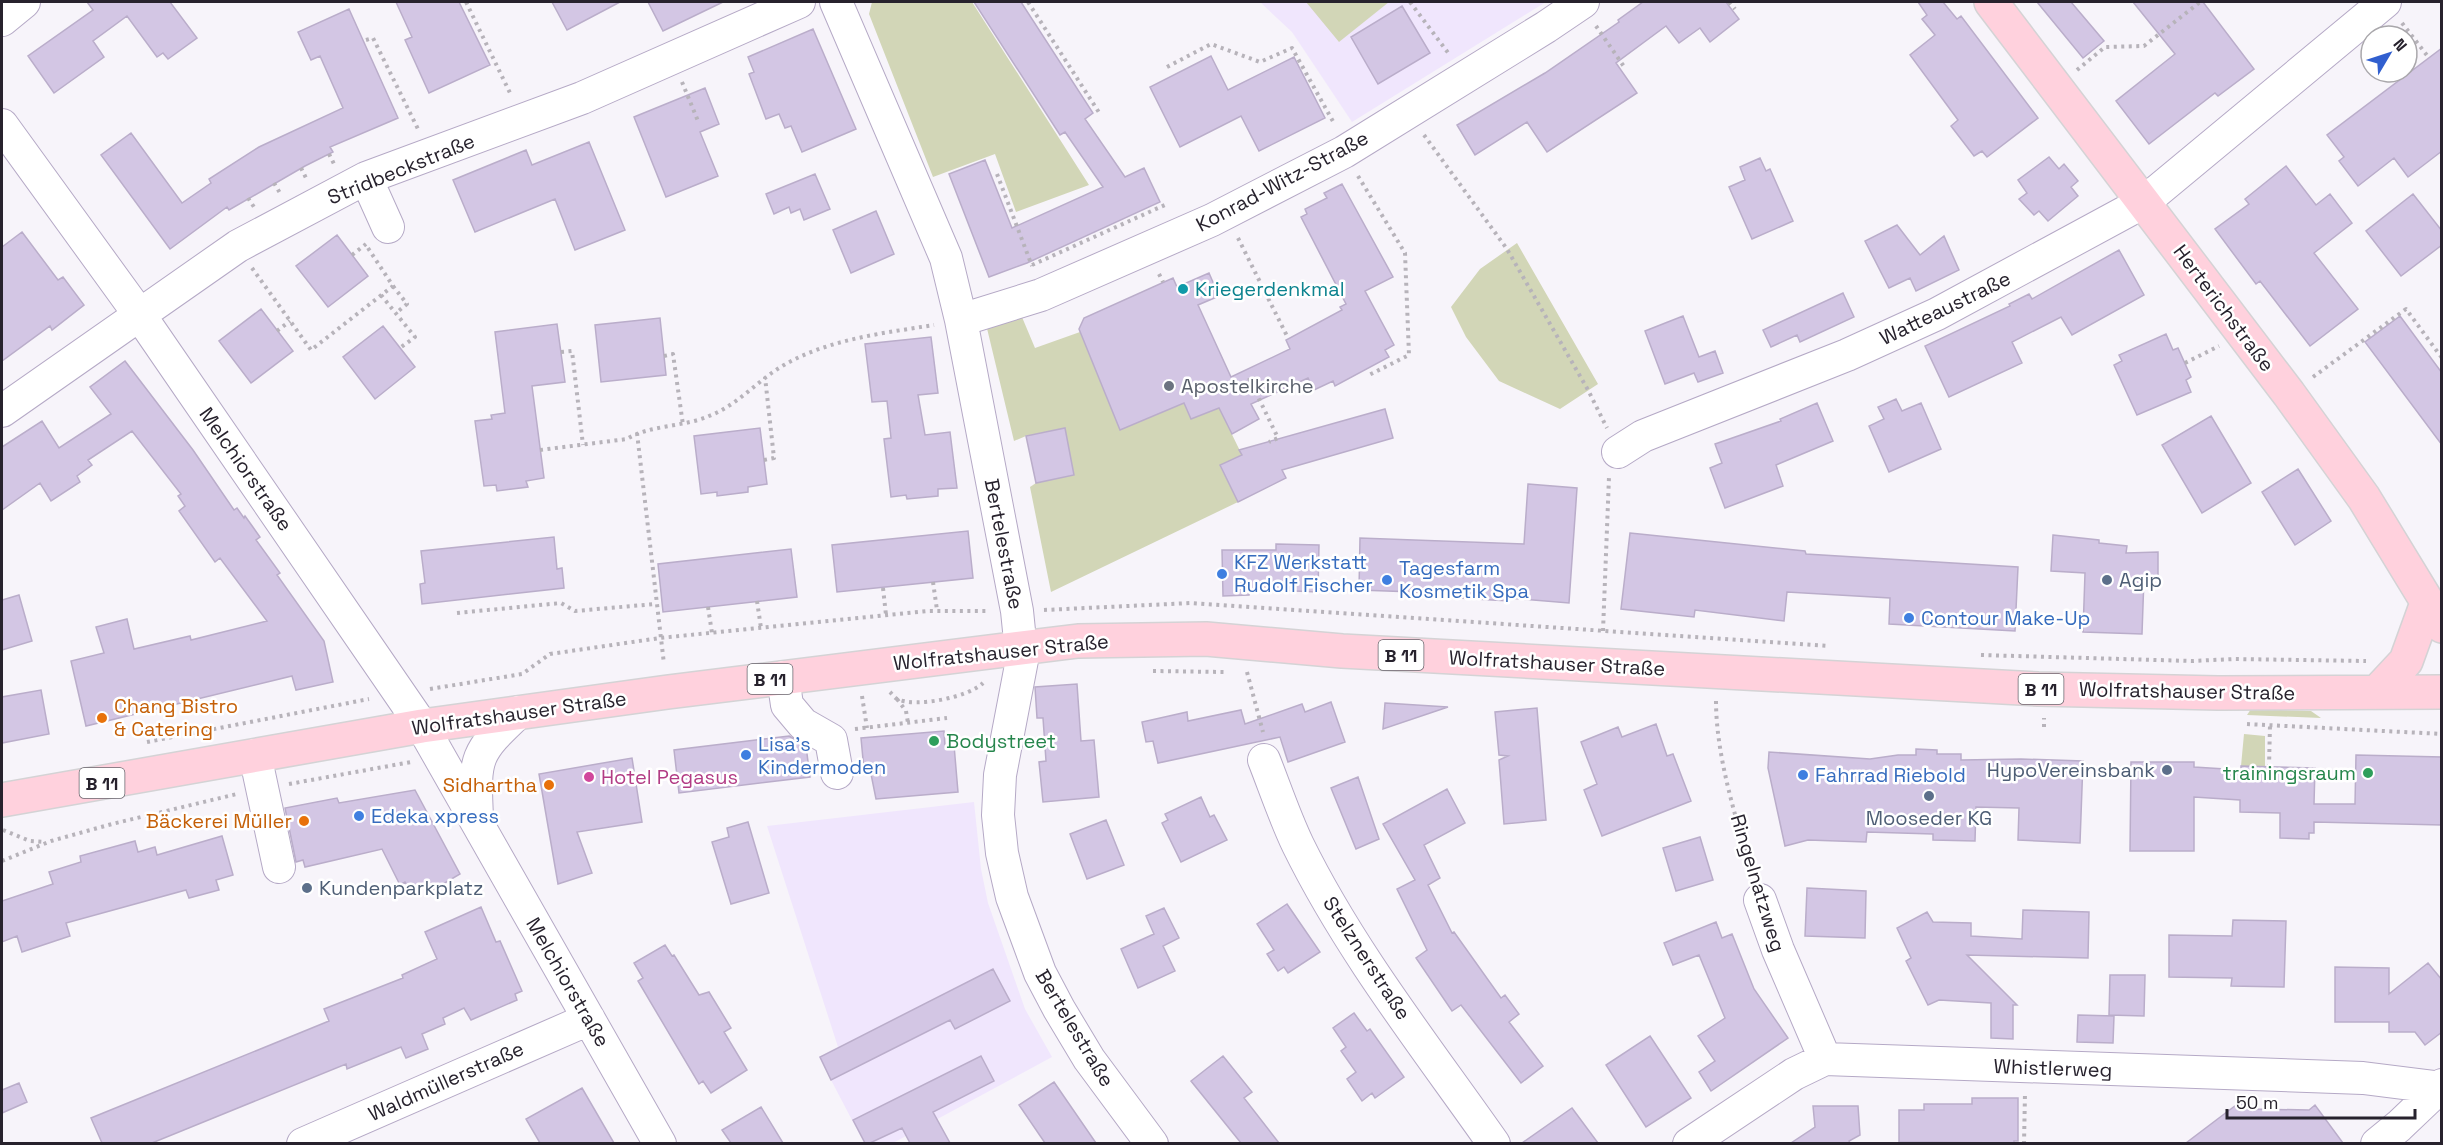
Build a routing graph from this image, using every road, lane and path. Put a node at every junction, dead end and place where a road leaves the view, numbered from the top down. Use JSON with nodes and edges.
{"nodes":[{"id":1,"x":24,"y":2,"type":"edge"},
{"id":2,"x":466,"y":2,"type":"edge"},
{"id":3,"x":799,"y":2,"type":"edge"},
{"id":4,"x":836,"y":2,"type":"edge"},
{"id":5,"x":1028,"y":2,"type":"edge"},
{"id":6,"x":1410,"y":2,"type":"edge"},
{"id":7,"x":1582,"y":2,"type":"edge"},
{"id":8,"x":1729,"y":2,"type":"edge"},
{"id":9,"x":1991,"y":2,"type":"edge"},
{"id":10,"x":2200,"y":2,"type":"edge"},
{"id":11,"x":2385,"y":2,"type":"edge"},
{"id":12,"x":1735,"y":9,"type":"dead end"},
{"id":13,"x":2,"y":20,"type":"edge"},
{"id":14,"x":366,"y":40,"type":"dead end"},
{"id":15,"x":2430,"y":58,"type":"dead end"},
{"id":16,"x":672,"y":59,"type":"junction"},
{"id":17,"x":1167,"y":67,"type":"dead end"},
{"id":18,"x":1625,"y":68,"type":"dead end"},
{"id":19,"x":1466,"y":76,"type":"junction"},
{"id":20,"x":2056,"y":87,"type":"junction"},
{"id":21,"x":1409,"y":111,"type":"junction"},
{"id":22,"x":1100,"y":114,"type":"dead end"},
{"id":23,"x":523,"y":120,"type":"junction"},
{"id":24,"x":698,"y":122,"type":"dead end"},
{"id":25,"x":2,"y":125,"type":"edge"},
{"id":26,"x":1347,"y":150,"type":"junction"},
{"id":27,"x":431,"y":155,"type":"junction"},
{"id":28,"x":997,"y":174,"type":"dead end"},
{"id":29,"x":366,"y":178,"type":"junction"},
{"id":30,"x":2144,"y":202,"type":"junction"},
{"id":31,"x":1167,"y":204,"type":"dead end"},
{"id":32,"x":1226,"y":213,"type":"junction"},
{"id":33,"x":372,"y":235,"type":"junction"},
{"id":34,"x":238,"y":246,"type":"junction"},
{"id":35,"x":352,"y":255,"type":"dead end"},
{"id":36,"x":1032,"y":265,"type":"junction"},
{"id":37,"x":393,"y":286,"type":"junction"},
{"id":38,"x":381,"y":295,"type":"junction"},
{"id":39,"x":1041,"y":295,"type":"junction"},
{"id":40,"x":396,"y":313,"type":"junction"},
{"id":41,"x":140,"y":314,"type":"junction"},
{"id":42,"x":961,"y":320,"type":"junction"},
{"id":43,"x":290,"y":321,"type":"junction"},
{"id":44,"x":277,"y":331,"type":"dead end"},
{"id":45,"x":1287,"y":336,"type":"dead end"},
{"id":46,"x":2225,"y":344,"type":"dead end"},
{"id":47,"x":400,"y":348,"type":"dead end"},
{"id":48,"x":561,"y":352,"type":"dead end"},
{"id":49,"x":664,"y":356,"type":"dead end"},
{"id":50,"x":2442,"y":358,"type":"edge"},
{"id":51,"x":2185,"y":363,"type":"dead end"},
{"id":52,"x":1366,"y":376,"type":"dead end"},
{"id":53,"x":765,"y":377,"type":"junction"},
{"id":54,"x":1248,"y":378,"type":"dead end"},
{"id":55,"x":2289,"y":393,"type":"junction"},
{"id":56,"x":2,"y":411,"type":"edge"},
{"id":57,"x":683,"y":425,"type":"junction"},
{"id":58,"x":637,"y":433,"type":"junction"},
{"id":59,"x":1269,"y":442,"type":"dead end"},
{"id":60,"x":583,"y":445,"type":"junction"},
{"id":61,"x":540,"y":450,"type":"dead end"},
{"id":62,"x":1618,"y":452,"type":"junction"},
{"id":63,"x":764,"y":460,"type":"dead end"},
{"id":64,"x":933,"y":582,"type":"dead end"},
{"id":65,"x":883,"y":588,"type":"dead end"},
{"id":66,"x":757,"y":601,"type":"dead end"},
{"id":67,"x":655,"y":604,"type":"junction"},
{"id":68,"x":708,"y":606,"type":"dead end"},
{"id":69,"x":937,"y":610,"type":"junction"},
{"id":70,"x":1017,"y":611,"type":"junction"},
{"id":71,"x":457,"y":613,"type":"dead end"},
{"id":72,"x":2434,"y":614,"type":"edge"},
{"id":73,"x":886,"y":615,"type":"junction"},
{"id":74,"x":761,"y":628,"type":"junction"},
{"id":75,"x":1603,"y":631,"type":"junction"},
{"id":76,"x":712,"y":633,"type":"junction"},
{"id":77,"x":660,"y":638,"type":"junction"},
{"id":78,"x":1021,"y":646,"type":"junction"},
{"id":79,"x":1837,"y":647,"type":"dead end"},
{"id":80,"x":1974,"y":654,"type":"dead end"},
{"id":81,"x":2406,"y":661,"type":"junction"},
{"id":82,"x":1247,"y":672,"type":"dead end"},
{"id":83,"x":783,"y":677,"type":"junction"},
{"id":84,"x":987,"y":678,"type":"dead end"},
{"id":85,"x":2378,"y":691,"type":"junction"},
{"id":86,"x":668,"y":692,"type":"junction"},
{"id":87,"x":889,"y":692,"type":"dead end"},
{"id":88,"x":2442,"y":692,"type":"edge"},
{"id":89,"x":401,"y":694,"type":"junction"},
{"id":90,"x":862,"y":695,"type":"dead end"},
{"id":91,"x":369,"y":699,"type":"dead end"},
{"id":92,"x":897,"y":699,"type":"junction"},
{"id":93,"x":1716,"y":701,"type":"dead end"},
{"id":94,"x":519,"y":711,"type":"junction"},
{"id":95,"x":947,"y":718,"type":"dead end"},
{"id":96,"x":2044,"y":718,"type":"dead end"},
{"id":97,"x":908,"y":723,"type":"junction"},
{"id":98,"x":2270,"y":725,"type":"dead end"},
{"id":99,"x":422,"y":726,"type":"junction"},
{"id":100,"x":2044,"y":727,"type":"dead end"},
{"id":101,"x":867,"y":728,"type":"junction"},
{"id":102,"x":848,"y":730,"type":"dead end"},
{"id":103,"x":137,"y":744,"type":"dead end"},
{"id":104,"x":255,"y":756,"type":"junction"},
{"id":105,"x":1264,"y":760,"type":"joint"},
{"id":106,"x":2269,"y":767,"type":"dead end"},
{"id":107,"x":837,"y":773,"type":"dead end"},
{"id":108,"x":2,"y":800,"type":"edge"},
{"id":109,"x":477,"y":821,"type":"junction"},
{"id":110,"x":2,"y":829,"type":"edge"},
{"id":111,"x":2,"y":861,"type":"edge"},
{"id":112,"x":279,"y":867,"type":"dead end"},
{"id":113,"x":1760,"y":900,"type":"joint"},
{"id":114,"x":590,"y":1019,"type":"junction"},
{"id":115,"x":1825,"y":1059,"type":"junction"},
{"id":116,"x":2026,"y":1067,"type":"junction"},
{"id":117,"x":2441,"y":1087,"type":"edge"},
{"id":118,"x":303,"y":1143,"type":"edge"},
{"id":119,"x":660,"y":1143,"type":"edge"},
{"id":120,"x":1152,"y":1143,"type":"edge"},
{"id":121,"x":1494,"y":1143,"type":"edge"},
{"id":122,"x":1689,"y":1143,"type":"edge"},
{"id":123,"x":2024,"y":1143,"type":"edge"},
{"id":124,"x":2377,"y":1143,"type":"edge"}],
"edges":[{"from":1,"to":13,"type":"street"},
{"from":2,"to":23,"type":"path"},
{"from":3,"to":16,"type":"street","name":"Stridbeckstraße"},
{"from":4,"to":42,"type":"street","name":"Bertelestraße"},
{"from":5,"to":22,"type":"path"},
{"from":6,"to":19,"type":"path"},
{"from":7,"to":18,"type":"path"},
{"from":7,"to":19,"type":"street","name":"Konrad-Witz-Straße"},
{"from":8,"to":12,"type":"path"},
{"from":9,"to":20,"type":"main road","name":"Herterichstraße"},
{"from":10,"to":20,"type":"path"},
{"from":11,"to":15,"type":"path"},
{"from":11,"to":30,"type":"street","name":"Watteaustraße"},
{"from":14,"to":27,"type":"path"},
{"from":16,"to":23,"type":"street","name":"Stridbeckstraße"},
{"from":16,"to":24,"type":"path"},
{"from":17,"to":26,"type":"path"},
{"from":19,"to":21,"type":"street","name":"Konrad-Witz-Straße"},
{"from":20,"to":30,"type":"main road","name":"Herterichstraße"},
{"from":21,"to":26,"type":"street","name":"Konrad-Witz-Straße"},
{"from":21,"to":62,"type":"path"},
{"from":23,"to":27,"type":"street","name":"Stridbeckstraße"},
{"from":25,"to":41,"type":"street","name":"Melchiorstraße"},
{"from":26,"to":32,"type":"street","name":"Konrad-Witz-Straße"},
{"from":26,"to":52,"type":"path"},
{"from":27,"to":29,"type":"street","name":"Stridbeckstraße"},
{"from":28,"to":36,"type":"path"},
{"from":29,"to":33,"type":"street"},
{"from":29,"to":34,"type":"street","name":"Stridbeckstraße"},
{"from":30,"to":55,"type":"main road","name":"Herterichstraße"},
{"from":30,"to":62,"type":"street","name":"Watteaustraße"},
{"from":31,"to":36,"type":"path"},
{"from":32,"to":39,"type":"street","name":"Konrad-Witz-Straße"},
{"from":32,"to":45,"type":"path"},
{"from":33,"to":35,"type":"path"},
{"from":33,"to":37,"type":"path"},
{"from":34,"to":41,"type":"street","name":"Stridbeckstraße"},
{"from":34,"to":43,"type":"path"},
{"from":36,"to":39,"type":"path"},
{"from":37,"to":38,"type":"path"},
{"from":37,"to":40,"type":"path"},
{"from":38,"to":40,"type":"path"},
{"from":38,"to":43,"type":"path"},
{"from":39,"to":42,"type":"street","name":"Konrad-Witz-Straße"},
{"from":40,"to":47,"type":"path"},
{"from":41,"to":56,"type":"street","name":"Stridbeckstraße"},
{"from":41,"to":89,"type":"street","name":"Melchiorstraße"},
{"from":42,"to":53,"type":"path"},
{"from":42,"to":70,"type":"street","name":"Bertelestraße"},
{"from":43,"to":44,"type":"path"},
{"from":46,"to":51,"type":"path"},
{"from":48,"to":60,"type":"path"},
{"from":49,"to":57,"type":"path"},
{"from":50,"to":55,"type":"path"},
{"from":53,"to":57,"type":"path"},
{"from":53,"to":63,"type":"path"},
{"from":54,"to":59,"type":"path"},
{"from":55,"to":72,"type":"main road","name":"Herterichstraße"},
{"from":57,"to":58,"type":"path"},
{"from":58,"to":60,"type":"path"},
{"from":58,"to":67,"type":"path"},
{"from":60,"to":61,"type":"path"},
{"from":62,"to":75,"type":"path"},
{"from":64,"to":69,"type":"path"},
{"from":65,"to":73,"type":"path"},
{"from":66,"to":74,"type":"path"},
{"from":67,"to":71,"type":"path"},
{"from":67,"to":77,"type":"path"},
{"from":68,"to":76,"type":"path"},
{"from":69,"to":70,"type":"path"},
{"from":69,"to":73,"type":"path"},
{"from":70,"to":75,"type":"path"},
{"from":70,"to":78,"type":"street","name":"Bertelestraße"},
{"from":72,"to":81,"type":"main road"},
{"from":73,"to":74,"type":"path"},
{"from":74,"to":76,"type":"path"},
{"from":75,"to":79,"type":"path"},
{"from":76,"to":77,"type":"path"},
{"from":77,"to":86,"type":"path"},
{"from":77,"to":89,"type":"path"},
{"from":78,"to":83,"type":"main road","name":"Wolfratshauser Straße","number":"B 11"},
{"from":78,"to":85,"type":"main road","name":"Wolfratshauser Straße","number":"B 11"},
{"from":78,"to":120,"type":"street","name":"Bertelestraße"},
{"from":80,"to":81,"type":"path"},
{"from":81,"to":85,"type":"main road"},
{"from":82,"to":105,"type":"path"},
{"from":83,"to":86,"type":"main road","name":"Wolfratshauser Straße","number":"B 11"},
{"from":83,"to":107,"type":"street"},
{"from":84,"to":92,"type":"path"},
{"from":85,"to":88,"type":"main road","name":"Wolfratshauser Straße","number":"B 11"},
{"from":86,"to":94,"type":"main road","name":"Wolfratshauser Straße","number":"B 11"},
{"from":87,"to":92,"type":"path"},
{"from":89,"to":99,"type":"street","name":"Melchiorstraße"},
{"from":90,"to":101,"type":"path"},
{"from":91,"to":103,"type":"path"},
{"from":92,"to":97,"type":"path"},
{"from":93,"to":113,"type":"path","name":"Ringelnatzweg"},
{"from":94,"to":99,"type":"main road","name":"Wolfratshauser Straße","number":"B 11"},
{"from":94,"to":109,"type":"street","name":"Melchiorstraße"},
{"from":95,"to":97,"type":"path"},
{"from":96,"to":100,"type":"path"},
{"from":97,"to":101,"type":"path"},
{"from":98,"to":106,"type":"path"},
{"from":99,"to":104,"type":"main road","name":"Wolfratshauser Straße","number":"B 11"},
{"from":99,"to":109,"type":"street","name":"Melchiorstraße"},
{"from":101,"to":102,"type":"path"},
{"from":104,"to":108,"type":"main road","name":"Wolfratshauser Straße","number":"B 11"},
{"from":104,"to":112,"type":"street"},
{"from":105,"to":121,"type":"street","name":"Stelznerstraße"},
{"from":109,"to":114,"type":"street","name":"Melchiorstraße"},
{"from":110,"to":111,"type":"path"},
{"from":113,"to":115,"type":"street","name":"Ringelnatzweg"},
{"from":114,"to":118,"type":"street","name":"Waldmüllerstraße"},
{"from":114,"to":119,"type":"street","name":"Melchiorstraße"},
{"from":115,"to":116,"type":"street","name":"Whistlerweg"},
{"from":115,"to":122,"type":"street","name":"Whistlerweg"},
{"from":116,"to":117,"type":"street","name":"Whistlerweg"},
{"from":116,"to":123,"type":"path"},
{"from":117,"to":124,"type":"street"}]}
